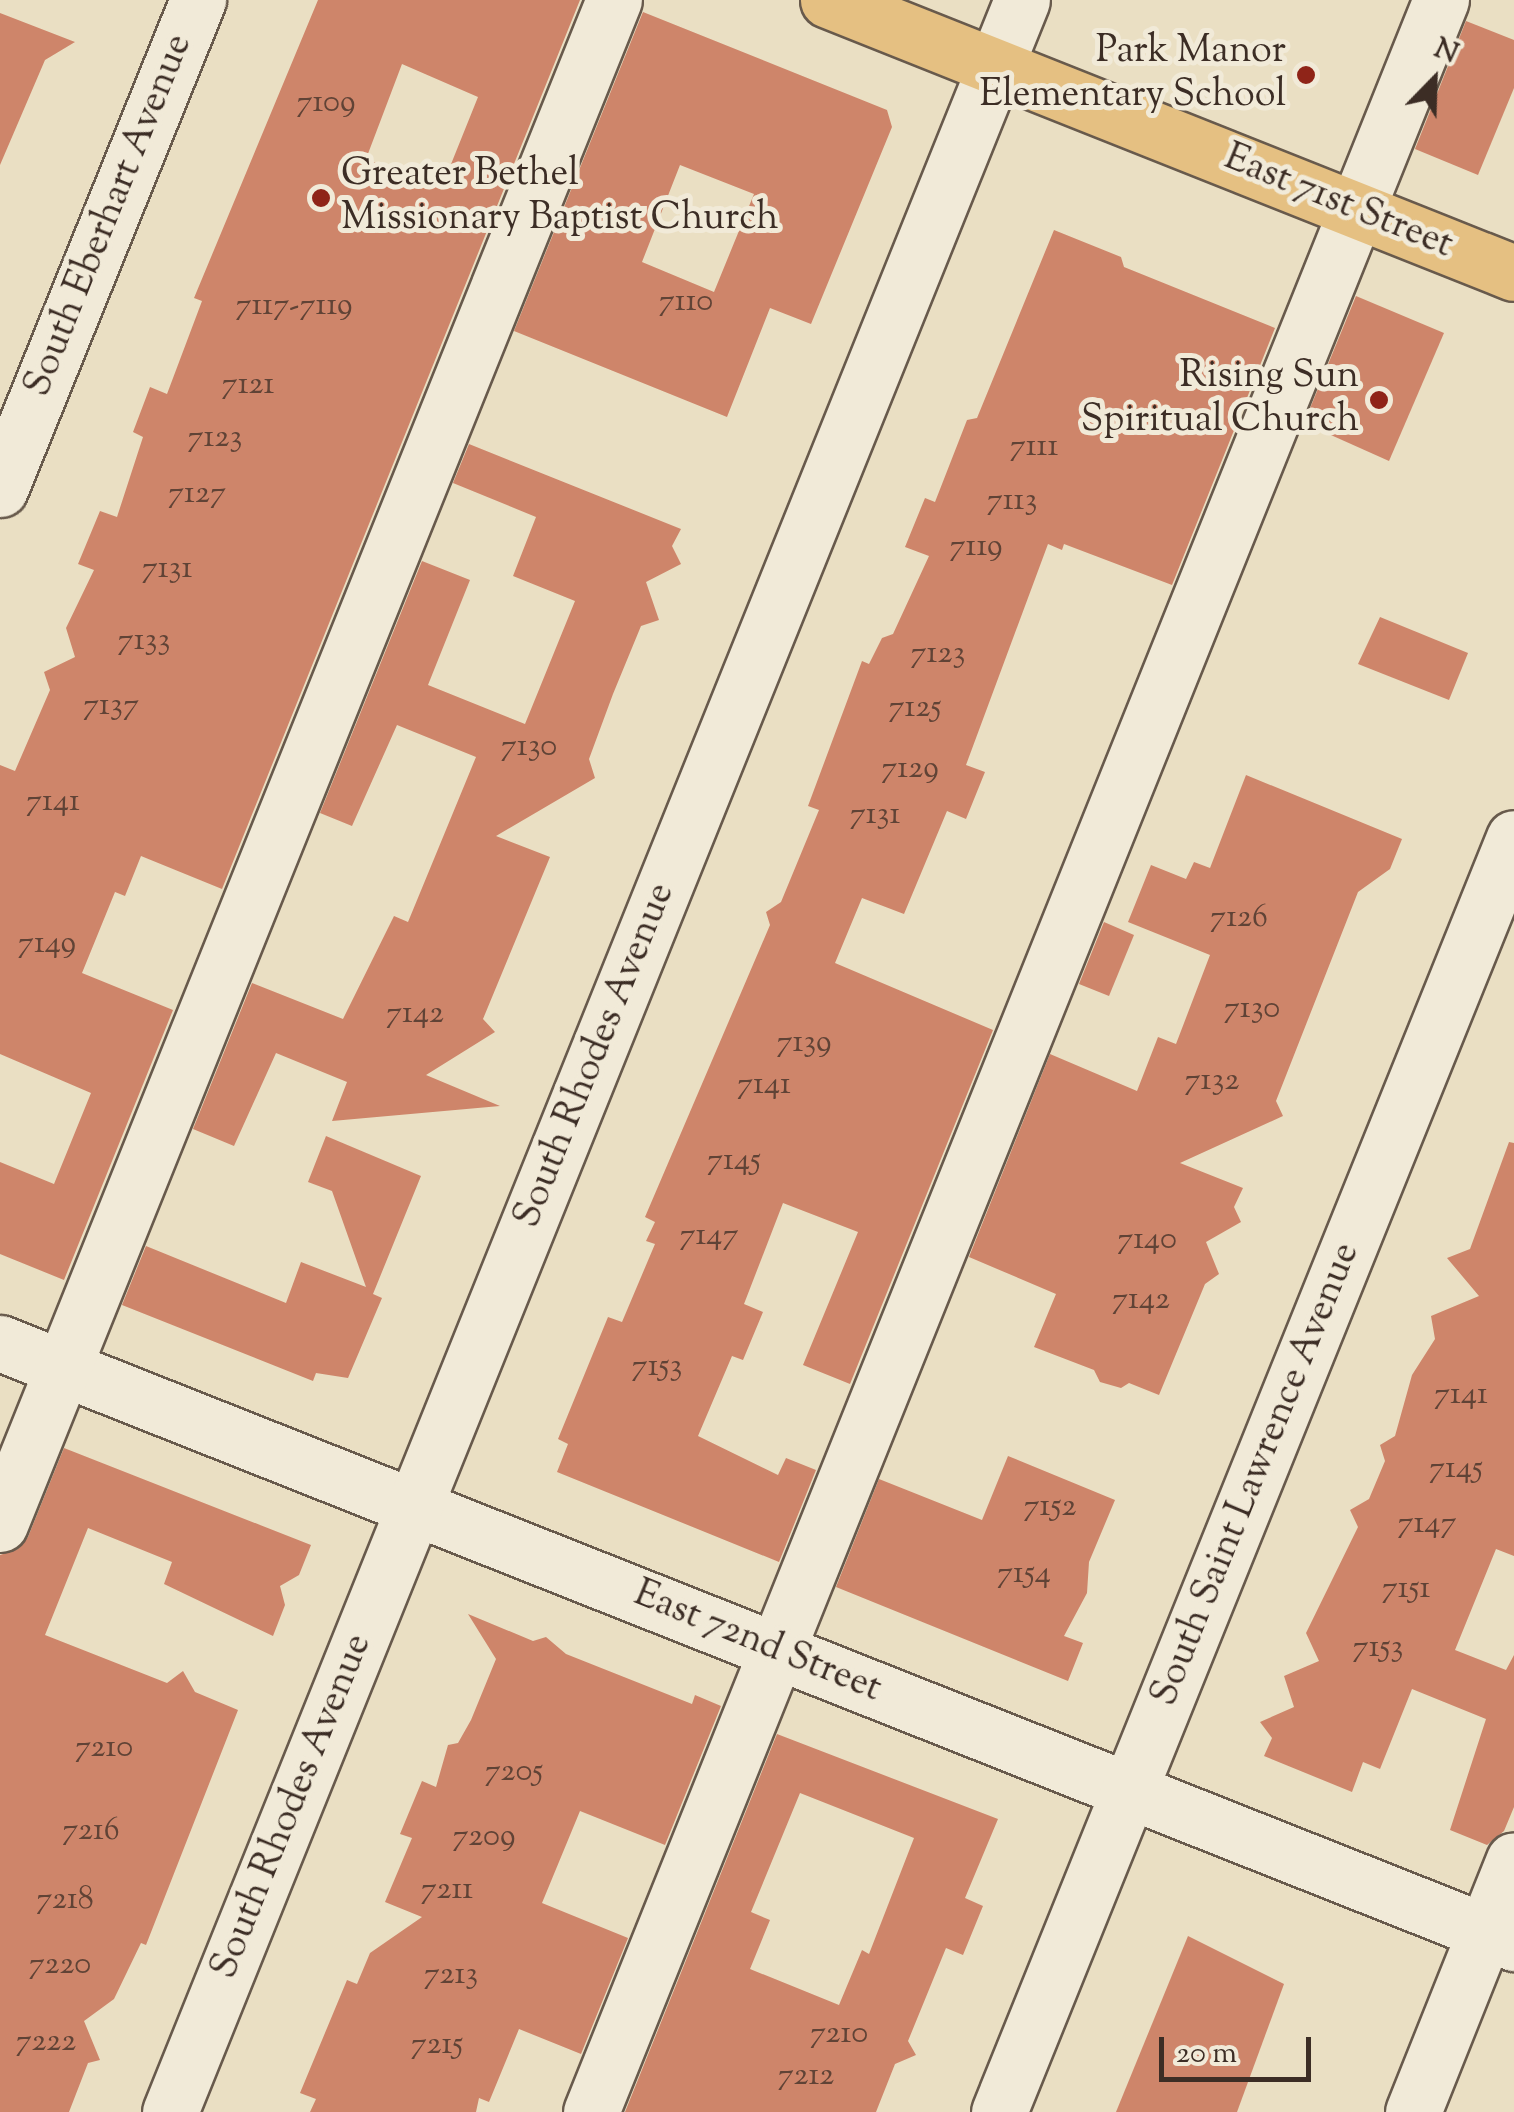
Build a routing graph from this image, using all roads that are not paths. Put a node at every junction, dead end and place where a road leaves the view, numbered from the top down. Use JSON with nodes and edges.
{"nodes":[{"id":1,"x":198,"y":0,"type":"edge"},
{"id":2,"x":614,"y":0,"type":"edge"},
{"id":3,"x":828,"y":0,"type":"edge"},
{"id":4,"x":1022,"y":0,"type":"edge"},
{"id":5,"x":1441,"y":0,"type":"edge"},
{"id":6,"x":995,"y":66,"type":"junction"},
{"id":7,"x":1358,"y":211,"type":"junction"},
{"id":8,"x":1514,"y":273,"type":"edge"},
{"id":9,"x":0,"y":488,"type":"edge"},
{"id":10,"x":1514,"y":838,"type":"edge"},
{"id":11,"x":0,"y":1343,"type":"edge"},
{"id":12,"x":62,"y":1368,"type":"junction"},
{"id":13,"x":414,"y":1507,"type":"junction"},
{"id":14,"x":0,"y":1524,"type":"edge"},
{"id":15,"x":777,"y":1651,"type":"junction"},
{"id":16,"x":1130,"y":1790,"type":"junction"},
{"id":17,"x":1514,"y":1860,"type":"edge"},
{"id":18,"x":1500,"y":1937,"type":"edge"},
{"id":19,"x":170,"y":2112,"type":"edge"},
{"id":20,"x":591,"y":2112,"type":"edge"},
{"id":21,"x":999,"y":2112,"type":"edge"},
{"id":22,"x":1412,"y":2112,"type":"edge"}],
"edges":[{"from":1,"to":9,"type":"street","name":"South Eberhart Avenue"},
{"from":2,"to":12,"type":"street"},
{"from":3,"to":6,"type":"main road","name":"East 71st Street"},
{"from":4,"to":6,"type":"street","name":"South Rhodes Avenue"},
{"from":5,"to":7,"type":"street"},
{"from":6,"to":7,"type":"main road","name":"East 71st Street"},
{"from":6,"to":13,"type":"street","name":"South Rhodes Avenue"},
{"from":7,"to":8,"type":"main road","name":"East 71st Street"},
{"from":7,"to":15,"type":"street"},
{"from":10,"to":16,"type":"street","name":"South Saint Lawrence Avenue"},
{"from":11,"to":12,"type":"street","name":"East 72nd Street"},
{"from":12,"to":13,"type":"street","name":"East 72nd Street"},
{"from":12,"to":14,"type":"street"},
{"from":13,"to":15,"type":"street","name":"East 72nd Street"},
{"from":13,"to":19,"type":"street","name":"South Rhodes Avenue"},
{"from":15,"to":16,"type":"street","name":"East 72nd Street"},
{"from":15,"to":20,"type":"street"},
{"from":16,"to":18,"type":"street","name":"East 72nd Street"},
{"from":16,"to":21,"type":"street","name":"South Saint Lawrence Avenue"},
{"from":17,"to":18,"type":"street"},
{"from":18,"to":22,"type":"street"}]}
